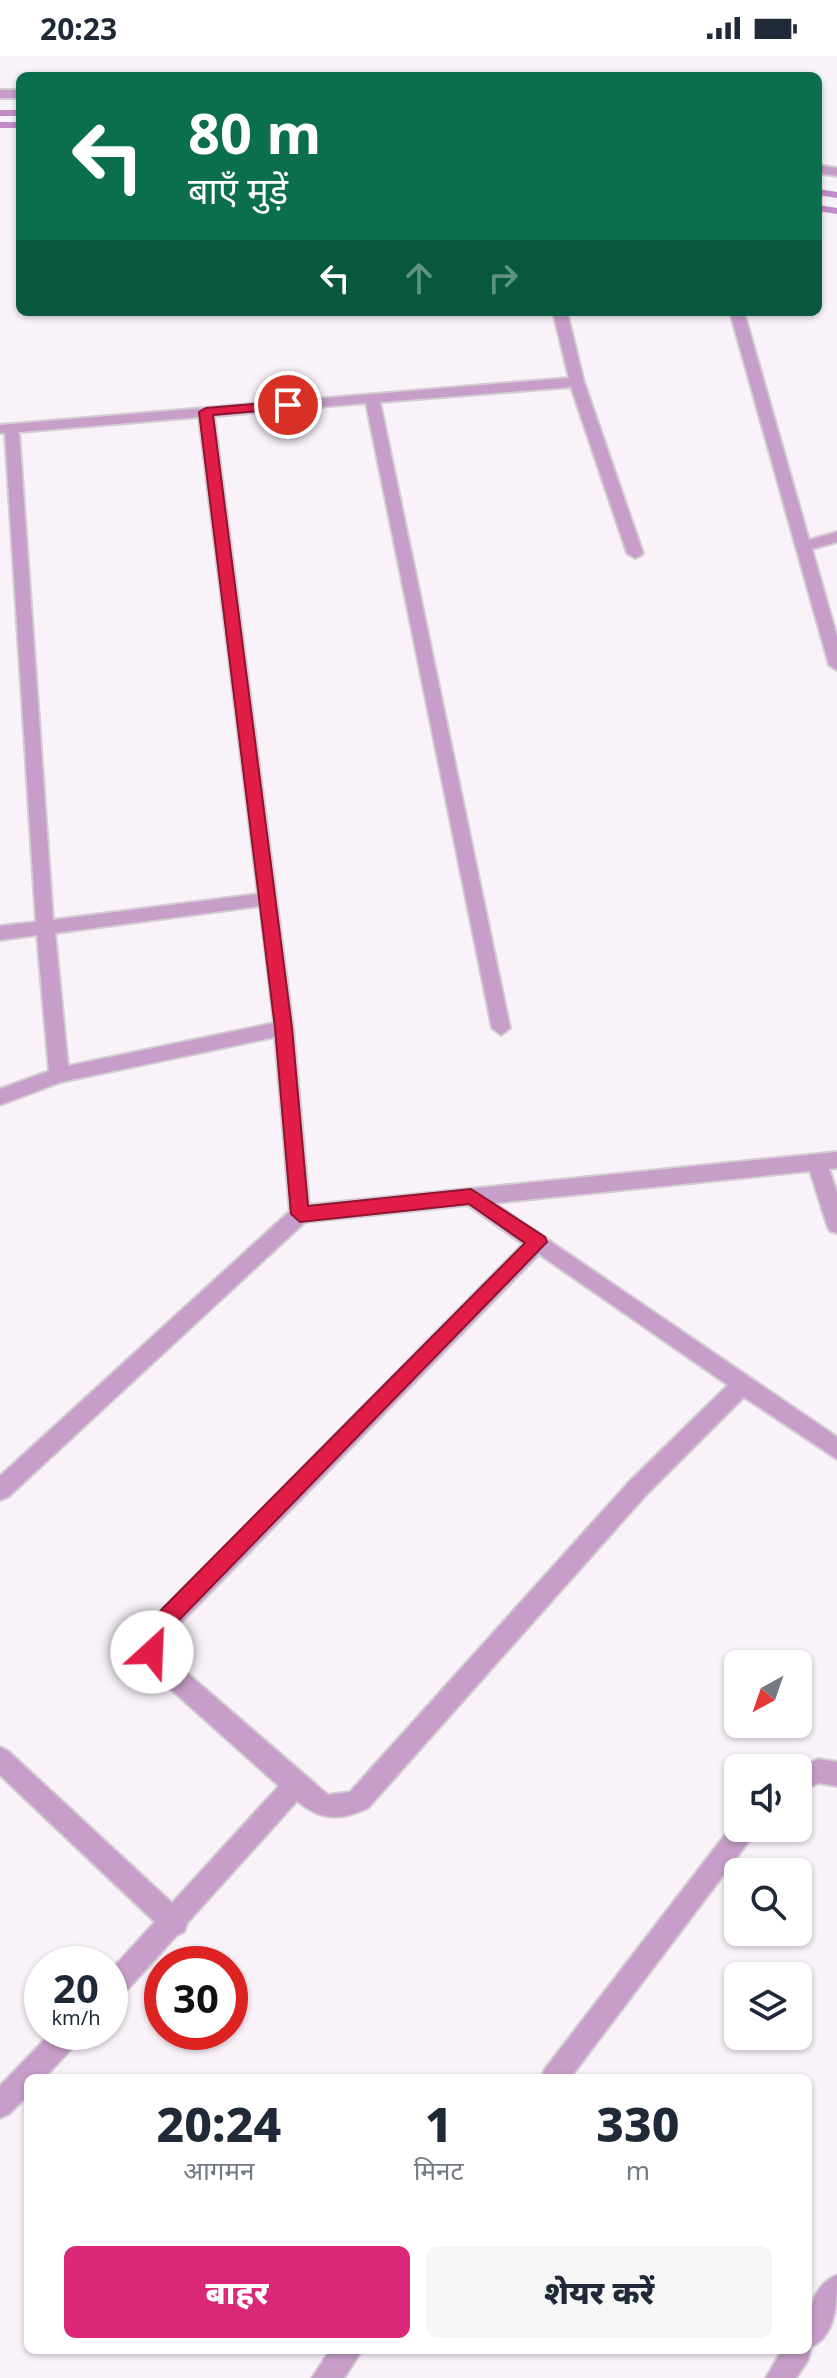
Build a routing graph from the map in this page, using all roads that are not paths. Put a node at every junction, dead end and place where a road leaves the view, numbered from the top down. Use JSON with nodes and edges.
{"nodes":[{"id":1,"x":561,"y":316,"type":"edge"},
{"id":2,"x":738,"y":316,"type":"edge"},
{"id":3,"x":577,"y":382,"type":"junction"},
{"id":4,"x":372,"y":399,"type":"junction"},
{"id":5,"x":206,"y":412,"type":"junction"},
{"id":6,"x":6,"y":429,"type":"edge"},
{"id":7,"x":837,"y":537,"type":"edge"},
{"id":8,"x":803,"y":547,"type":"junction"},
{"id":9,"x":635,"y":553,"type":"dead end"},
{"id":10,"x":837,"y":665,"type":"edge"},
{"id":11,"x":266,"y":899,"type":"junction"},
{"id":12,"x":45,"y":927,"type":"junction"},
{"id":13,"x":0,"y":933,"type":"edge"},
{"id":14,"x":284,"y":1028,"type":"junction"},
{"id":15,"x":501,"y":1028,"type":"dead end"},
{"id":16,"x":59,"y":1075,"type":"junction"},
{"id":17,"x":0,"y":1097,"type":"edge"},
{"id":18,"x":827,"y":1160,"type":"edge"},
{"id":19,"x":471,"y":1197,"type":"junction"},
{"id":20,"x":300,"y":1214,"type":"junction"},
{"id":21,"x":837,"y":1225,"type":"edge"},
{"id":22,"x":538,"y":1242,"type":"junction"},
{"id":23,"x":743,"y":1384,"type":"junction"},
{"id":24,"x":837,"y":1449,"type":"edge"},
{"id":25,"x":0,"y":1490,"type":"edge"},
{"id":26,"x":0,"y":1759,"type":"edge"},
{"id":27,"x":812,"y":1774,"type":"edge"},
{"id":28,"x":837,"y":1774,"type":"edge"},
{"id":29,"x":296,"y":1785,"type":"junction"},
{"id":30,"x":732,"y":1842,"type":"edge"},
{"id":31,"x":175,"y":1923,"type":"junction"},
{"id":32,"x":128,"y":1971,"type":"edge"},
{"id":33,"x":53,"y":2050,"type":"edge"},
{"id":34,"x":30,"y":2074,"type":"edge"},
{"id":35,"x":557,"y":2074,"type":"edge"},
{"id":36,"x":24,"y":2080,"type":"edge"},
{"id":37,"x":0,"y":2105,"type":"edge"},
{"id":38,"x":837,"y":2289,"type":"edge"},
{"id":39,"x":812,"y":2328,"type":"edge"},
{"id":40,"x":345,"y":2354,"type":"edge"},
{"id":41,"x":795,"y":2354,"type":"edge"},
{"id":42,"x":326,"y":2378,"type":"edge"},
{"id":43,"x":780,"y":2378,"type":"edge"}],
"edges":[{"from":1,"to":3,"type":"street"},
{"from":2,"to":8,"type":"street"},
{"from":3,"to":4,"type":"street"},
{"from":3,"to":9,"type":"street"},
{"from":4,"to":5,"type":"street"},
{"from":4,"to":15,"type":"street"},
{"from":5,"to":6,"type":"street"},
{"from":5,"to":11,"type":"street"},
{"from":6,"to":12,"type":"street"},
{"from":7,"to":8,"type":"street"},
{"from":8,"to":10,"type":"street"},
{"from":11,"to":12,"type":"street"},
{"from":11,"to":14,"type":"street"},
{"from":12,"to":13,"type":"street"},
{"from":12,"to":16,"type":"street"},
{"from":14,"to":16,"type":"street"},
{"from":14,"to":20,"type":"street"},
{"from":16,"to":17,"type":"street"},
{"from":18,"to":19,"type":"street"},
{"from":18,"to":21,"type":"street"},
{"from":19,"to":20,"type":"street"},
{"from":19,"to":22,"type":"street"},
{"from":20,"to":25,"type":"street"},
{"from":22,"to":23,"type":"street"},
{"from":22,"to":29,"type":"street"},
{"from":23,"to":24,"type":"street"},
{"from":23,"to":29,"type":"street"},
{"from":26,"to":31,"type":"street"},
{"from":27,"to":28,"type":"street"},
{"from":29,"to":31,"type":"street"},
{"from":30,"to":35,"type":"street"},
{"from":31,"to":32,"type":"street"},
{"from":33,"to":34,"type":"street"},
{"from":36,"to":37,"type":"street"},
{"from":38,"to":39,"type":"street"},
{"from":40,"to":42,"type":"street"},
{"from":41,"to":43,"type":"street"}]}
